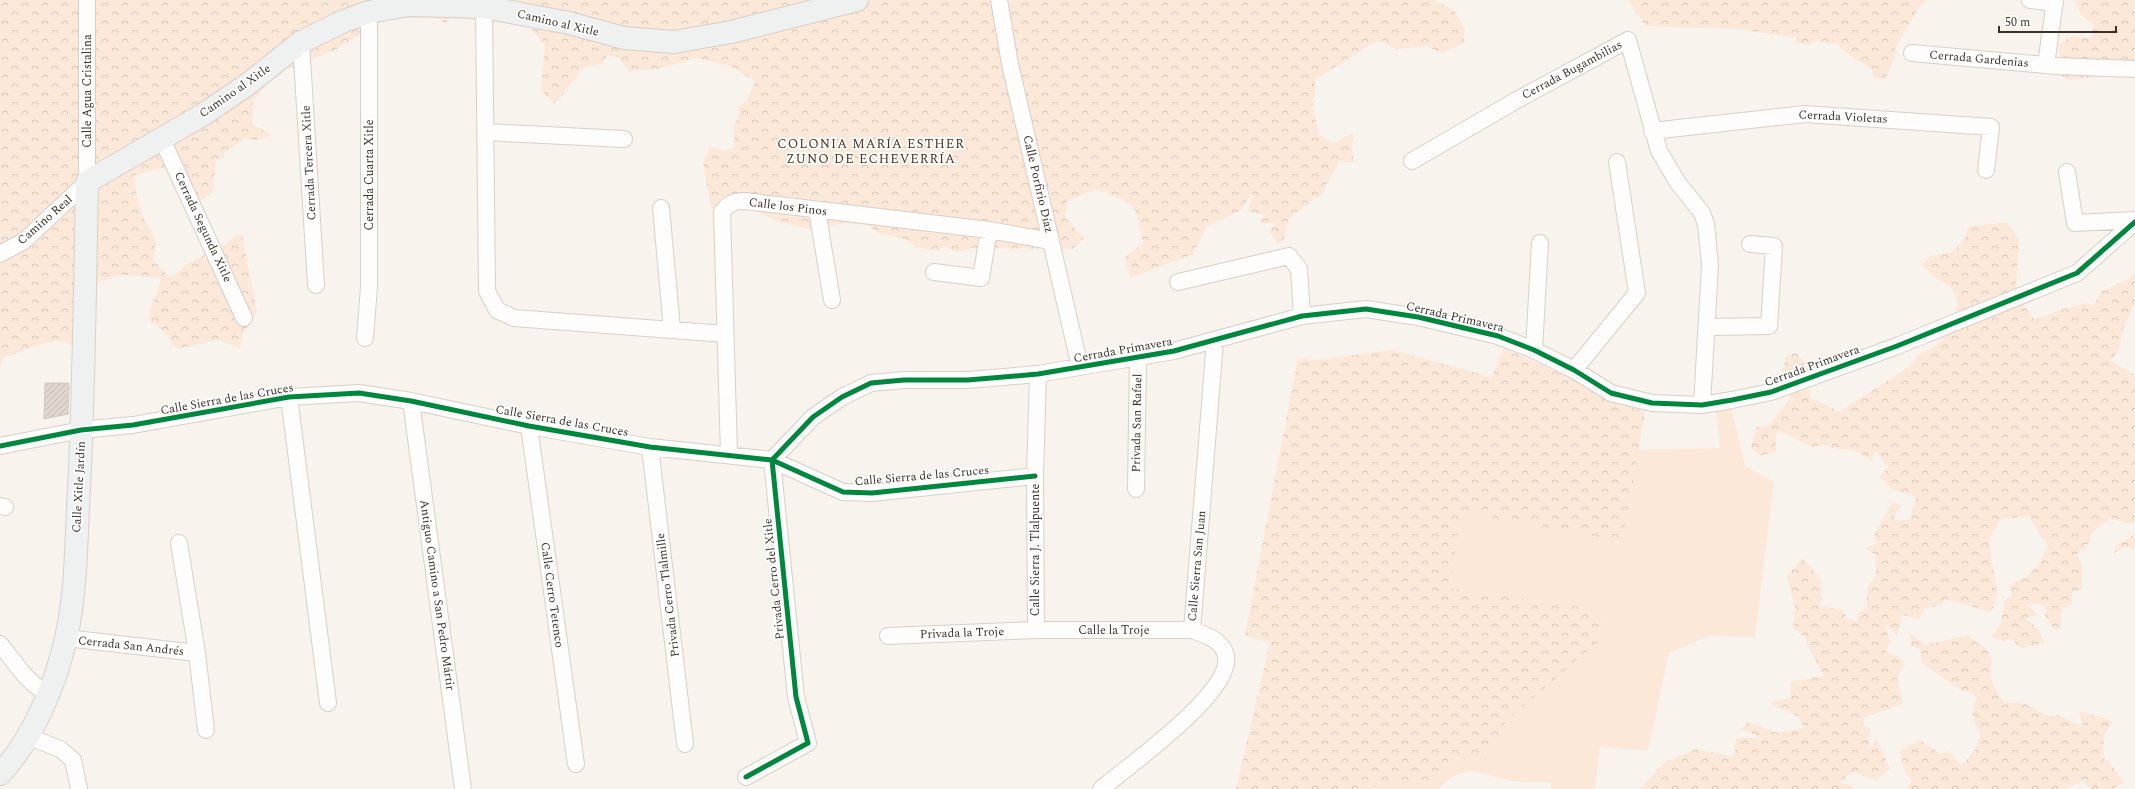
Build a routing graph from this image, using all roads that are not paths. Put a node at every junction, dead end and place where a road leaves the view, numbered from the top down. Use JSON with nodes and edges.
{"nodes":[{"id":1,"x":87,"y":0,"type":"edge"},
{"id":2,"x":857,"y":0,"type":"edge"},
{"id":3,"x":999,"y":0,"type":"edge"},
{"id":4,"x":2030,"y":0,"type":"edge"},
{"id":5,"x":2055,"y":1,"type":"edge"},
{"id":6,"x":484,"y":7,"type":"junction"},
{"id":7,"x":369,"y":12,"type":"junction"},
{"id":8,"x":301,"y":42,"type":"junction"},
{"id":9,"x":1912,"y":53,"type":"dead end"},
{"id":10,"x":2046,"y":65,"type":"junction"},
{"id":11,"x":2135,"y":69,"type":"edge"},
{"id":12,"x":1652,"y":131,"type":"junction"},
{"id":13,"x":486,"y":132,"type":"junction"},
{"id":14,"x":161,"y":137,"type":"junction"},
{"id":15,"x":624,"y":139,"type":"dead end"},
{"id":16,"x":1412,"y":161,"type":"dead end"},
{"id":17,"x":1617,"y":162,"type":"dead end"},
{"id":18,"x":1986,"y":170,"type":"dead end"},
{"id":19,"x":2067,"y":172,"type":"dead end"},
{"id":20,"x":87,"y":182,"type":"junction"},
{"id":21,"x":661,"y":208,"type":"dead end"},
{"id":22,"x":817,"y":210,"type":"junction"},
{"id":23,"x":2135,"y":221,"type":"edge"},
{"id":24,"x":989,"y":230,"type":"junction"},
{"id":25,"x":1051,"y":241,"type":"junction"},
{"id":26,"x":1540,"y":244,"type":"dead end"},
{"id":27,"x":1750,"y":244,"type":"dead end"},
{"id":28,"x":0,"y":254,"type":"edge"},
{"id":29,"x":934,"y":272,"type":"dead end"},
{"id":30,"x":1178,"y":282,"type":"dead end"},
{"id":31,"x":316,"y":285,"type":"dead end"},
{"id":32,"x":832,"y":300,"type":"dead end"},
{"id":33,"x":1302,"y":316,"type":"junction"},
{"id":34,"x":244,"y":318,"type":"dead end"},
{"id":35,"x":1708,"y":327,"type":"junction"},
{"id":36,"x":672,"y":329,"type":"junction"},
{"id":37,"x":725,"y":334,"type":"junction"},
{"id":38,"x":366,"y":338,"type":"dead end"},
{"id":39,"x":1215,"y":341,"type":"junction"},
{"id":40,"x":1534,"y":350,"type":"junction"},
{"id":41,"x":1138,"y":357,"type":"junction"},
{"id":42,"x":1080,"y":367,"type":"junction"},
{"id":43,"x":1574,"y":370,"type":"junction"},
{"id":44,"x":1038,"y":374,"type":"junction"},
{"id":45,"x":289,"y":397,"type":"junction"},
{"id":46,"x":411,"y":401,"type":"junction"},
{"id":47,"x":1702,"y":404,"type":"junction"},
{"id":48,"x":529,"y":426,"type":"junction"},
{"id":49,"x":82,"y":430,"type":"junction"},
{"id":50,"x":0,"y":446,"type":"edge"},
{"id":51,"x":650,"y":447,"type":"junction"},
{"id":52,"x":729,"y":454,"type":"junction"},
{"id":53,"x":772,"y":460,"type":"junction"},
{"id":54,"x":1035,"y":476,"type":"junction"},
{"id":55,"x":1136,"y":488,"type":"dead end"},
{"id":56,"x":179,"y":542,"type":"dead end"},
{"id":57,"x":1036,"y":630,"type":"junction"},
{"id":58,"x":1192,"y":630,"type":"junction"},
{"id":59,"x":888,"y":636,"type":"dead end"},
{"id":60,"x":66,"y":638,"type":"junction"},
{"id":61,"x":0,"y":644,"type":"edge"},
{"id":62,"x":197,"y":653,"type":"junction"},
{"id":63,"x":49,"y":694,"type":"junction"},
{"id":64,"x":328,"y":703,"type":"dead end"},
{"id":65,"x":206,"y":730,"type":"dead end"},
{"id":66,"x":27,"y":736,"type":"junction"},
{"id":67,"x":685,"y":744,"type":"dead end"},
{"id":68,"x":576,"y":764,"type":"dead end"},
{"id":69,"x":0,"y":774,"type":"edge"},
{"id":70,"x":746,"y":776,"type":"dead end"},
{"id":71,"x":79,"y":789,"type":"edge"},
{"id":72,"x":463,"y":789,"type":"edge"},
{"id":73,"x":1101,"y":789,"type":"edge"}],
"edges":[{"from":1,"to":20,"type":"street","name":"Calle Agua Cristalina"},
{"from":2,"to":6,"type":"street","name":"Camino al Xitle"},
{"from":3,"to":25,"type":"street","name":"Calle Porfirio Díaz"},
{"from":4,"to":5,"type":"street"},
{"from":5,"to":10,"type":"street"},
{"from":6,"to":7,"type":"street","name":"Camino al Xitle"},
{"from":6,"to":13,"type":"street"},
{"from":7,"to":8,"type":"street","name":"Camino al Xitle"},
{"from":7,"to":38,"type":"street","name":"Cerrada Cuarta Xitle"},
{"from":8,"to":14,"type":"street","name":"Camino al Xitle"},
{"from":8,"to":31,"type":"street","name":"Cerrada Tercera Xitle"},
{"from":9,"to":10,"type":"street","name":"Cerrada Gardenias"},
{"from":10,"to":11,"type":"street"},
{"from":12,"to":16,"type":"street","name":"Cerrada Bugambilias"},
{"from":12,"to":18,"type":"street","name":"Cerrada Violetas"},
{"from":12,"to":35,"type":"street","name":"Cerrada Bugambilias"},
{"from":13,"to":15,"type":"street"},
{"from":13,"to":36,"type":"street"},
{"from":14,"to":20,"type":"street","name":"Camino al Xitle"},
{"from":14,"to":34,"type":"street","name":"Cerrada Segunda Xitle"},
{"from":17,"to":43,"type":"street"},
{"from":19,"to":23,"type":"street"},
{"from":20,"to":28,"type":"street","name":"Camino Real"},
{"from":20,"to":49,"type":"street","name":"Calle Xitle Jardín"},
{"from":21,"to":36,"type":"street"},
{"from":22,"to":24,"type":"street","name":"Calle los Pinos"},
{"from":22,"to":32,"type":"street"},
{"from":22,"to":37,"type":"street","name":"Calle los Pinos"},
{"from":23,"to":47,"type":"street","name":"Cerrada Primavera"},
{"from":24,"to":25,"type":"street","name":"Calle los Pinos"},
{"from":24,"to":29,"type":"street"},
{"from":25,"to":42,"type":"street","name":"Calle Porfirio Díaz"},
{"from":26,"to":40,"type":"street"},
{"from":27,"to":35,"type":"street"},
{"from":30,"to":33,"type":"street"},
{"from":33,"to":39,"type":"street","name":"Cerrada Primavera"},
{"from":33,"to":40,"type":"street","name":"Cerrada Primavera"},
{"from":35,"to":47,"type":"street","name":"Cerrada Bugambilias"},
{"from":36,"to":37,"type":"street"},
{"from":37,"to":52,"type":"street","name":"Calle los Pinos"},
{"from":39,"to":41,"type":"street","name":"Cerrada Primavera"},
{"from":39,"to":58,"type":"street","name":"Calle Sierra San Juan"},
{"from":40,"to":43,"type":"street","name":"Cerrada Primavera"},
{"from":41,"to":42,"type":"street","name":"Cerrada Primavera"},
{"from":41,"to":55,"type":"street","name":"Privada San Rafael"},
{"from":42,"to":44,"type":"street","name":"Cerrada Primavera"},
{"from":43,"to":47,"type":"street","name":"Cerrada Primavera"},
{"from":44,"to":53,"type":"street","name":"Cerrada Primavera"},
{"from":44,"to":54,"type":"street","name":"Calle Sierra J. Tlalpuente"},
{"from":45,"to":46,"type":"street","name":"Calle Sierra de las Cruces"},
{"from":45,"to":49,"type":"street","name":"Calle Sierra de las Cruces"},
{"from":45,"to":64,"type":"street"},
{"from":46,"to":48,"type":"street","name":"Calle Sierra de las Cruces"},
{"from":46,"to":72,"type":"street","name":"Antiguo Camino a San Pedro Mártir"},
{"from":48,"to":51,"type":"street","name":"Calle Sierra de las Cruces"},
{"from":48,"to":68,"type":"street","name":"Calle Cerro Tetenco"},
{"from":49,"to":50,"type":"street","name":"Calle Sierra de las Cruces"},
{"from":49,"to":60,"type":"street","name":"Calle Xitle Jardín"},
{"from":51,"to":52,"type":"street","name":"Calle Sierra de las Cruces"},
{"from":51,"to":67,"type":"street","name":"Privada Cerro Tlalmille"},
{"from":52,"to":53,"type":"street","name":"Calle Sierra de las Cruces"},
{"from":53,"to":54,"type":"street","name":"Calle Sierra de las Cruces"},
{"from":53,"to":70,"type":"street","name":"Privada Cerro del Xitle"},
{"from":54,"to":57,"type":"street","name":"Calle Sierra J. Tlalpuente"},
{"from":56,"to":62,"type":"street","name":"Cerrada San Andrés"},
{"from":57,"to":58,"type":"street","name":"Calle la Troje"},
{"from":57,"to":59,"type":"street","name":"Privada la Troje"},
{"from":58,"to":73,"type":"street","name":"Calle Sierra San Juan"},
{"from":60,"to":62,"type":"street","name":"Cerrada San Andrés"},
{"from":60,"to":63,"type":"street","name":"Calle Xitle Jardín"},
{"from":61,"to":63,"type":"street"},
{"from":62,"to":65,"type":"street","name":"Cerrada San Andrés"},
{"from":63,"to":66,"type":"street","name":"Calle Xitle Jardín"},
{"from":66,"to":69,"type":"street","name":"Calle Xitle Jardín"},
{"from":66,"to":71,"type":"street"}]}
